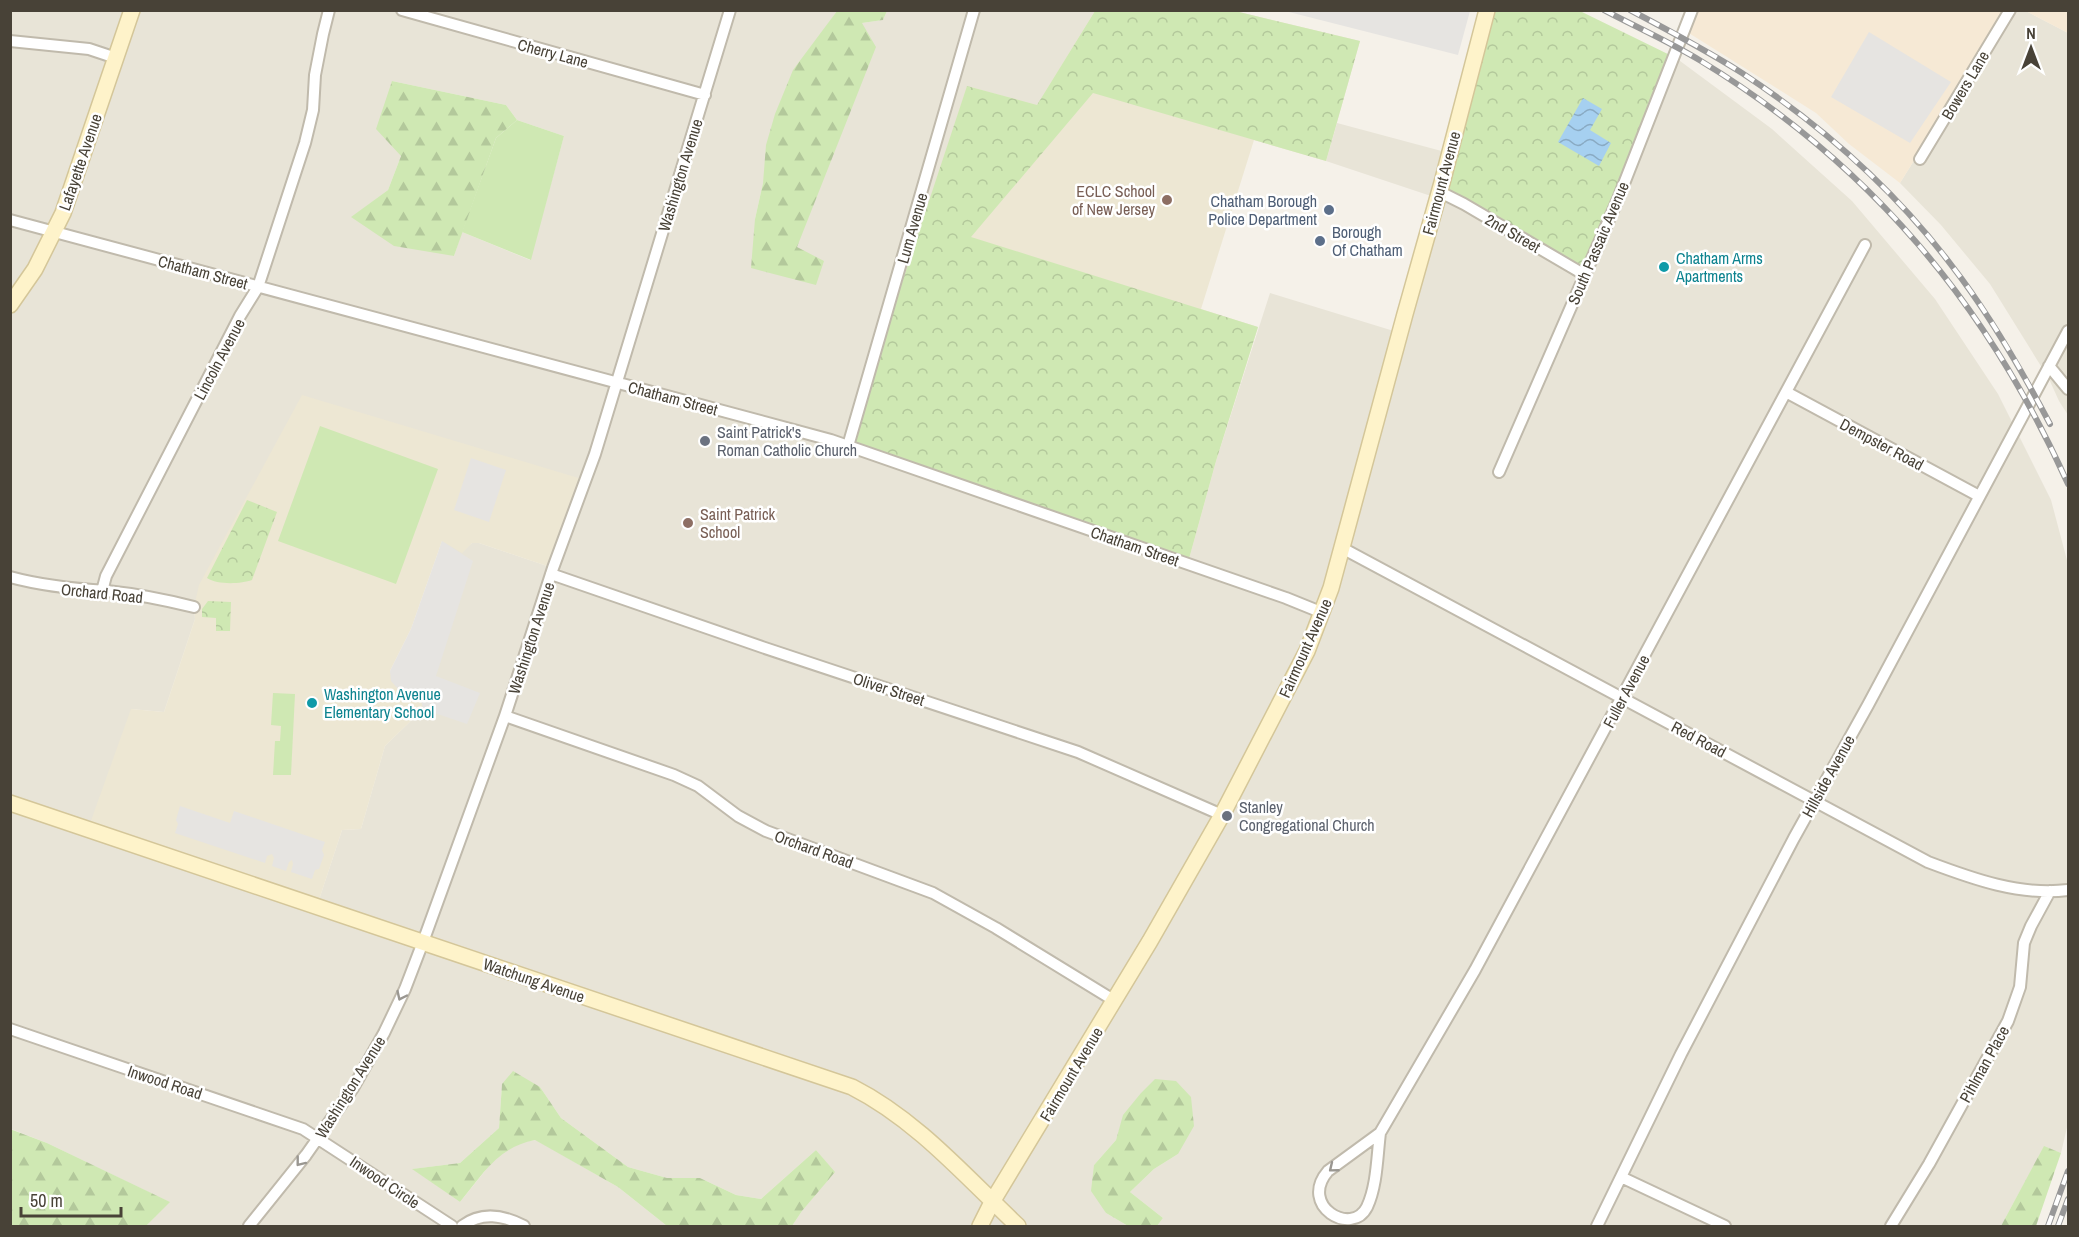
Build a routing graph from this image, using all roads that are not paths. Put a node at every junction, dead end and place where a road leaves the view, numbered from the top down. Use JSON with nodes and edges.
{"nodes":[{"id":1,"x":132,"y":10,"type":"edge"},
{"id":2,"x":329,"y":10,"type":"edge"},
{"id":3,"x":402,"y":10,"type":"edge"},
{"id":4,"x":730,"y":10,"type":"edge"},
{"id":5,"x":974,"y":10,"type":"edge"},
{"id":6,"x":1487,"y":10,"type":"edge"},
{"id":7,"x":1692,"y":10,"type":"edge"},
{"id":8,"x":2010,"y":10,"type":"edge"},
{"id":9,"x":10,"y":41,"type":"edge"},
{"id":10,"x":116,"y":58,"type":"junction"},
{"id":11,"x":705,"y":95,"type":"junction"},
{"id":12,"x":1920,"y":159,"type":"dead end"},
{"id":13,"x":1440,"y":192,"type":"junction"},
{"id":14,"x":10,"y":220,"type":"edge"},
{"id":15,"x":53,"y":232,"type":"junction"},
{"id":16,"x":1865,"y":245,"type":"dead end"},
{"id":17,"x":1585,"y":275,"type":"junction"},
{"id":18,"x":258,"y":287,"type":"junction"},
{"id":19,"x":10,"y":305,"type":"edge"},
{"id":20,"x":2068,"y":331,"type":"edge"},
{"id":21,"x":2049,"y":366,"type":"junction"},
{"id":22,"x":617,"y":383,"type":"junction"},
{"id":23,"x":2068,"y":389,"type":"edge"},
{"id":24,"x":1786,"y":392,"type":"junction"},
{"id":25,"x":848,"y":446,"type":"junction"},
{"id":26,"x":1499,"y":472,"type":"dead end"},
{"id":27,"x":1979,"y":496,"type":"junction"},
{"id":28,"x":1342,"y":548,"type":"junction"},
{"id":29,"x":552,"y":574,"type":"junction"},
{"id":30,"x":10,"y":577,"type":"edge"},
{"id":31,"x":102,"y":591,"type":"junction"},
{"id":32,"x":194,"y":607,"type":"dead end"},
{"id":33,"x":1323,"y":613,"type":"junction"},
{"id":34,"x":1622,"y":698,"type":"junction"},
{"id":35,"x":505,"y":716,"type":"junction"},
{"id":36,"x":1814,"y":801,"type":"junction"},
{"id":37,"x":10,"y":803,"type":"edge"},
{"id":38,"x":1222,"y":814,"type":"junction"},
{"id":39,"x":2068,"y":890,"type":"edge"},
{"id":40,"x":2050,"y":891,"type":"junction"},
{"id":41,"x":423,"y":942,"type":"junction"},
{"id":42,"x":1115,"y":1001,"type":"junction"},
{"id":43,"x":10,"y":1029,"type":"edge"},
{"id":44,"x":1380,"y":1133,"type":"junction"},
{"id":45,"x":318,"y":1138,"type":"junction"},
{"id":46,"x":1621,"y":1177,"type":"junction"},
{"id":47,"x":992,"y":1202,"type":"junction"},
{"id":48,"x":249,"y":1227,"type":"edge"},
{"id":49,"x":452,"y":1227,"type":"edge"},
{"id":50,"x":462,"y":1227,"type":"edge"},
{"id":51,"x":524,"y":1227,"type":"edge"},
{"id":52,"x":980,"y":1227,"type":"edge"},
{"id":53,"x":1018,"y":1227,"type":"edge"},
{"id":54,"x":1597,"y":1227,"type":"edge"},
{"id":55,"x":1725,"y":1227,"type":"edge"},
{"id":56,"x":1891,"y":1227,"type":"edge"}],
"edges":[{"from":1,"to":10,"type":"main road","name":"Lafayette Avenue"},
{"from":2,"to":18,"type":"street","name":"Lincoln Avenue"},
{"from":3,"to":11,"type":"street","name":"Cherry Lane"},
{"from":4,"to":11,"type":"street","name":"Washington Avenue"},
{"from":5,"to":25,"type":"street","name":"Lum Avenue"},
{"from":6,"to":13,"type":"main road","name":"Fairmount Avenue"},
{"from":7,"to":17,"type":"street","name":"South Passaic Avenue"},
{"from":8,"to":12,"type":"street","name":"Bowers Lane"},
{"from":9,"to":10,"type":"street"},
{"from":10,"to":15,"type":"main road","name":"Lafayette Avenue"},
{"from":11,"to":22,"type":"street","name":"Washington Avenue"},
{"from":13,"to":17,"type":"street","name":"2nd Street"},
{"from":13,"to":28,"type":"main road","name":"Fairmount Avenue"},
{"from":14,"to":15,"type":"street","name":"Chatham Street"},
{"from":15,"to":18,"type":"street","name":"Chatham Street"},
{"from":15,"to":19,"type":"main road","name":"Lafayette Avenue"},
{"from":16,"to":24,"type":"street","name":"Fuller Avenue"},
{"from":17,"to":26,"type":"street","name":"South Passaic Avenue"},
{"from":18,"to":22,"type":"street","name":"Chatham Street"},
{"from":18,"to":31,"type":"street","name":"Lincoln Avenue"},
{"from":20,"to":21,"type":"street","name":"Hillside Avenue"},
{"from":21,"to":23,"type":"street"},
{"from":21,"to":27,"type":"street","name":"Hillside Avenue"},
{"from":22,"to":25,"type":"street","name":"Chatham Street"},
{"from":22,"to":29,"type":"street","name":"Washington Avenue"},
{"from":24,"to":27,"type":"street","name":"Dempster Road"},
{"from":24,"to":34,"type":"street","name":"Fuller Avenue"},
{"from":25,"to":33,"type":"street","name":"Chatham Street"},
{"from":27,"to":36,"type":"street","name":"Hillside Avenue"},
{"from":28,"to":33,"type":"main road","name":"Fairmount Avenue"},
{"from":28,"to":34,"type":"street","name":"Red Road"},
{"from":29,"to":35,"type":"street","name":"Washington Avenue"},
{"from":29,"to":38,"type":"street","name":"Oliver Street"},
{"from":30,"to":31,"type":"street","name":"Orchard Road"},
{"from":31,"to":32,"type":"street","name":"Orchard Road"},
{"from":33,"to":38,"type":"main road","name":"Fairmount Avenue"},
{"from":34,"to":36,"type":"street","name":"Red Road"},
{"from":34,"to":44,"type":"street","name":"Fuller Avenue"},
{"from":35,"to":41,"type":"street","name":"Washington Avenue"},
{"from":35,"to":42,"type":"street","name":"Orchard Road"},
{"from":36,"to":40,"type":"street","name":"Red Road"},
{"from":36,"to":46,"type":"street","name":"Hillside Avenue"},
{"from":37,"to":41,"type":"main road","name":"Watchung Avenue"},
{"from":38,"to":42,"type":"main road","name":"Fairmount Avenue"},
{"from":39,"to":40,"type":"street","name":"Red Road"},
{"from":40,"to":56,"type":"street","name":"Pihlman Place"},
{"from":41,"to":45,"type":"street","name":"Washington Avenue","one_way":true},
{"from":41,"to":47,"type":"main road","name":"Watchung Avenue"},
{"from":42,"to":47,"type":"main road","name":"Fairmount Avenue"},
{"from":43,"to":45,"type":"street","name":"Inwood Road"},
{"from":44,"to":44,"type":"street","name":"Fuller Avenue","one_way":true},
{"from":45,"to":48,"type":"street","name":"Washington Avenue","one_way":true},
{"from":45,"to":49,"type":"street","name":"Inwood Circle"},
{"from":46,"to":54,"type":"street","name":"Hillside Avenue"},
{"from":46,"to":55,"type":"street"},
{"from":47,"to":52,"type":"main road","name":"Fairmount Avenue"},
{"from":47,"to":53,"type":"main road","name":"Watchung Avenue"},
{"from":50,"to":51,"type":"street"}]}
